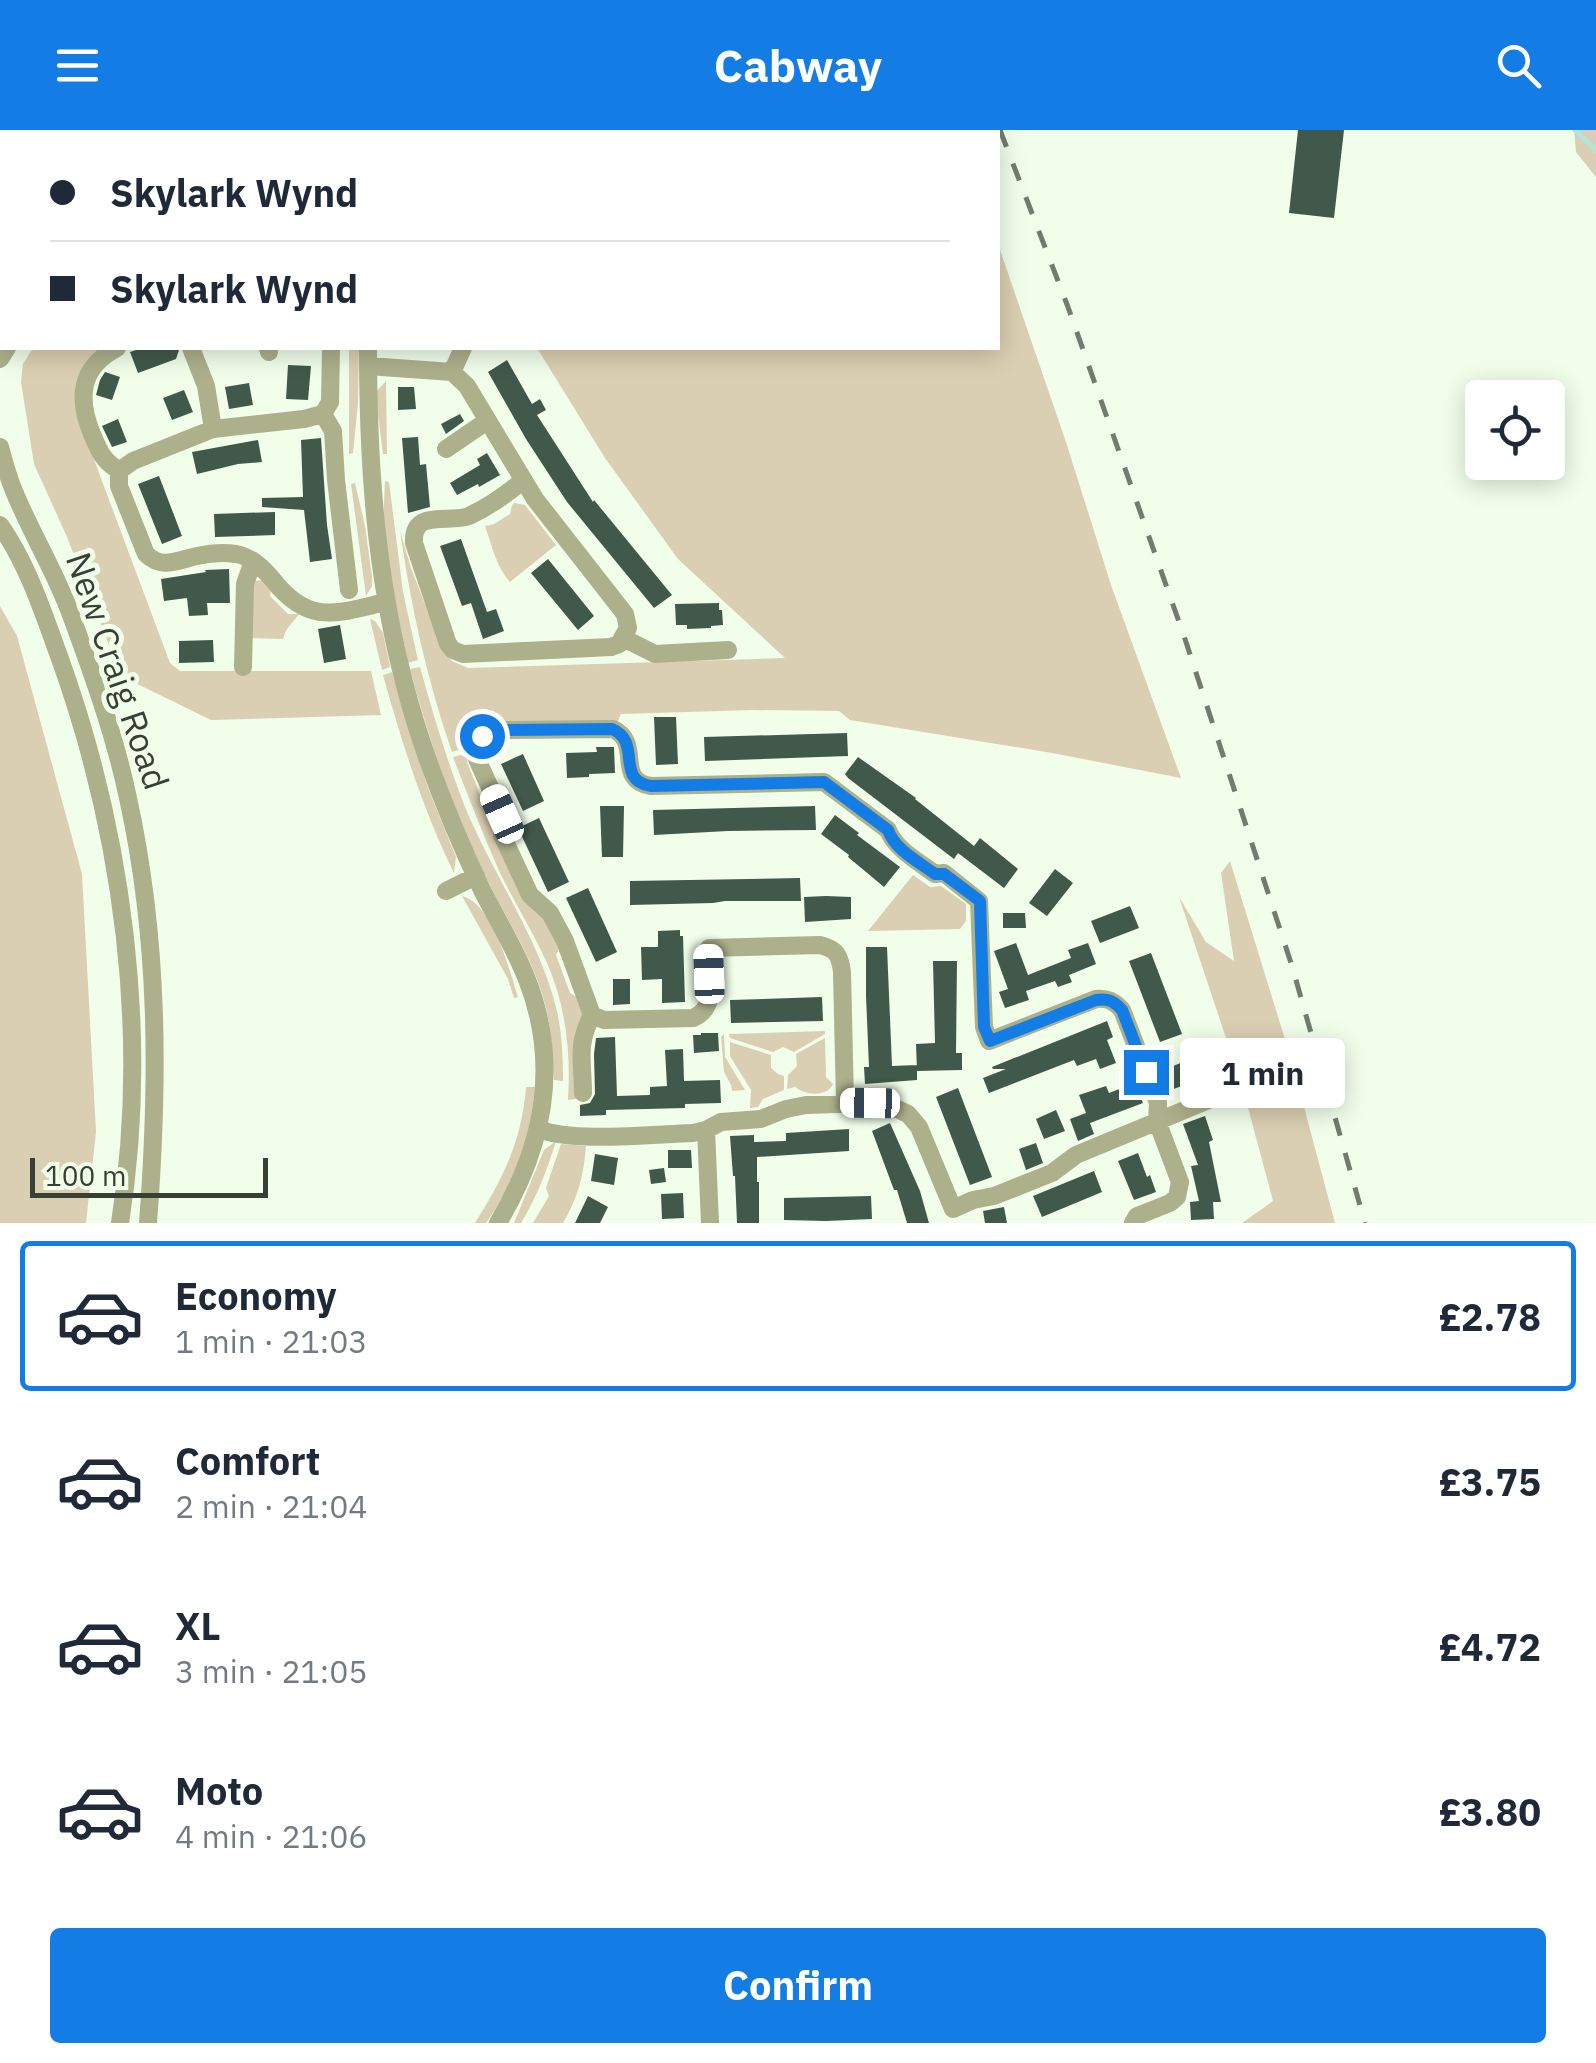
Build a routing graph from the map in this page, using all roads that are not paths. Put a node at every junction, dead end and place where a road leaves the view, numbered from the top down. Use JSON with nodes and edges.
{"nodes":[{"id":1,"x":115,"y":350,"type":"edge"},
{"id":2,"x":192,"y":350,"type":"edge"},
{"id":3,"x":331,"y":350,"type":"edge"},
{"id":4,"x":462,"y":350,"type":"edge"},
{"id":5,"x":368,"y":357,"type":"edge"},
{"id":6,"x":452,"y":372,"type":"junction"},
{"id":7,"x":323,"y":414,"type":"junction"},
{"id":8,"x":487,"y":421,"type":"junction"},
{"id":9,"x":213,"y":429,"type":"junction"},
{"id":10,"x":0,"y":447,"type":"edge"},
{"id":11,"x":446,"y":450,"type":"dead end"},
{"id":12,"x":119,"y":471,"type":"junction"},
{"id":13,"x":522,"y":481,"type":"junction"},
{"id":14,"x":0,"y":525,"type":"edge"},
{"id":15,"x":253,"y":561,"type":"junction"},
{"id":16,"x":349,"y":590,"type":"dead end"},
{"id":17,"x":386,"y":602,"type":"junction"},
{"id":18,"x":623,"y":638,"type":"junction"},
{"id":19,"x":728,"y":650,"type":"dead end"},
{"id":20,"x":243,"y":666,"type":"dead end"},
{"id":21,"x":476,"y":876,"type":"junction"},
{"id":22,"x":446,"y":891,"type":"dead end"},
{"id":23,"x":592,"y":1015,"type":"junction"},
{"id":24,"x":583,"y":1094,"type":"dead end"},
{"id":25,"x":1216,"y":1097,"type":"dead end"},
{"id":26,"x":845,"y":1102,"type":"junction"},
{"id":27,"x":1157,"y":1122,"type":"junction"},
{"id":28,"x":539,"y":1128,"type":"junction"},
{"id":29,"x":706,"y":1130,"type":"junction"},
{"id":30,"x":954,"y":1216,"type":"edge"},
{"id":31,"x":120,"y":1223,"type":"edge"},
{"id":32,"x":148,"y":1223,"type":"edge"},
{"id":33,"x":498,"y":1223,"type":"edge"},
{"id":34,"x":710,"y":1223,"type":"edge"},
{"id":35,"x":1132,"y":1223,"type":"edge"}],
"edges":[{"from":1,"to":12,"type":"street"},
{"from":2,"to":9,"type":"street"},
{"from":3,"to":7,"type":"street"},
{"from":4,"to":6,"type":"street"},
{"from":5,"to":6,"type":"street"},
{"from":5,"to":17,"type":"street"},
{"from":6,"to":8,"type":"street"},
{"from":7,"to":9,"type":"street"},
{"from":7,"to":16,"type":"street"},
{"from":8,"to":11,"type":"street"},
{"from":8,"to":13,"type":"street"},
{"from":9,"to":12,"type":"street"},
{"from":10,"to":32,"type":"street","name":"New Craig Road"},
{"from":12,"to":15,"type":"street"},
{"from":13,"to":18,"type":"street"},
{"from":13,"to":18,"type":"street"},
{"from":14,"to":31,"type":"street","name":"New Craig Road"},
{"from":15,"to":17,"type":"street"},
{"from":15,"to":20,"type":"street"},
{"from":17,"to":21,"type":"street"},
{"from":18,"to":19,"type":"street"},
{"from":21,"to":22,"type":"street"},
{"from":21,"to":28,"type":"street"},
{"from":23,"to":24,"type":"street"},
{"from":23,"to":26,"type":"street"},
{"from":23,"to":27,"type":"street"},
{"from":25,"to":27,"type":"street"},
{"from":26,"to":29,"type":"street"},
{"from":26,"to":30,"type":"street"},
{"from":27,"to":30,"type":"street"},
{"from":27,"to":35,"type":"street"},
{"from":28,"to":29,"type":"street"},
{"from":28,"to":33,"type":"street"},
{"from":29,"to":34,"type":"street"}]}
